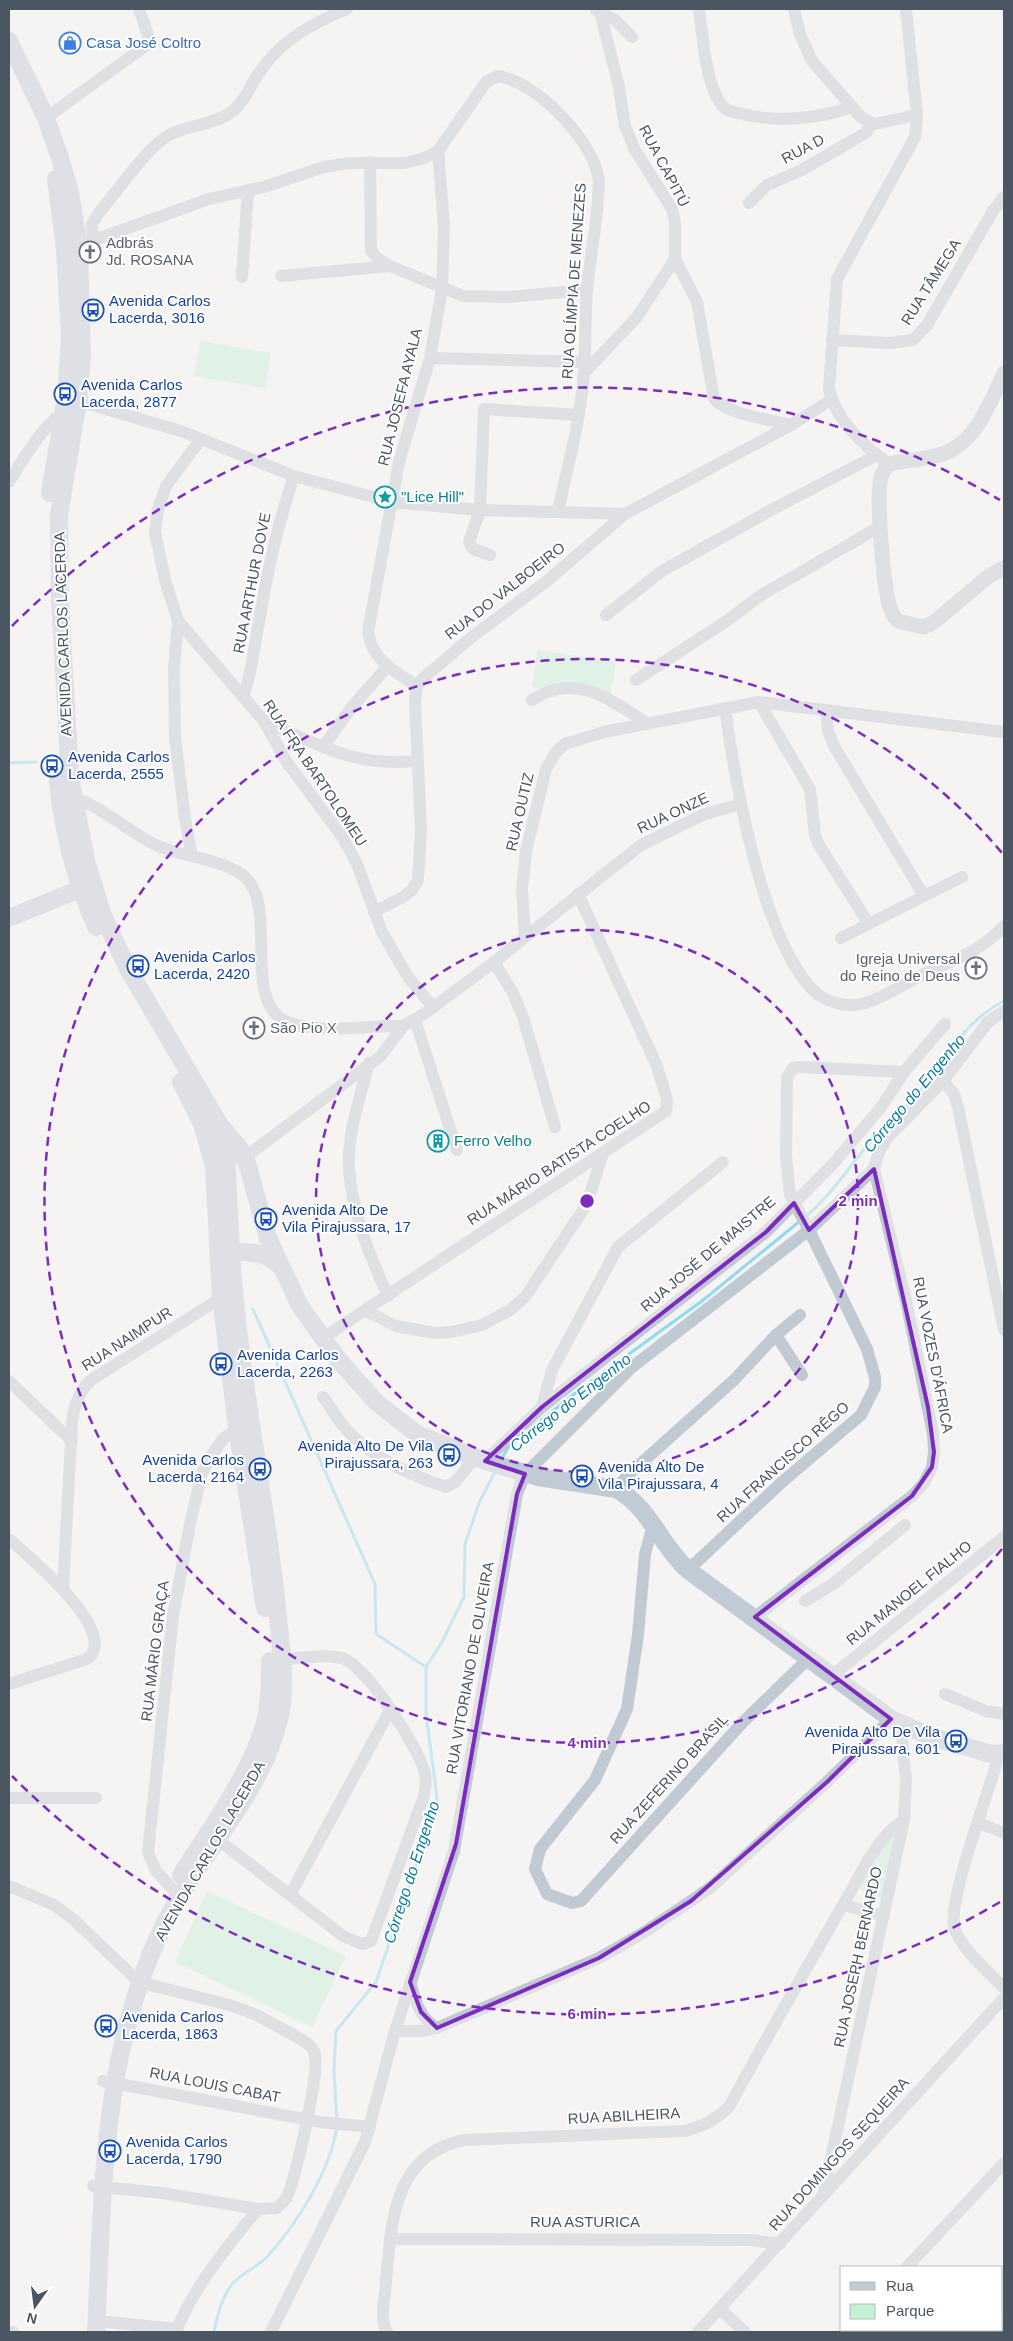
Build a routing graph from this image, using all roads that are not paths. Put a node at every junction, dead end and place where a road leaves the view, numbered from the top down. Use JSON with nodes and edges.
{"nodes":[{"id":1,"x":139,"y":9,"type":"edge"},
{"id":2,"x":347,"y":9,"type":"edge"},
{"id":3,"x":699,"y":9,"type":"edge"},
{"id":4,"x":794,"y":9,"type":"edge"},
{"id":5,"x":906,"y":9,"type":"edge"},
{"id":6,"x":597,"y":11,"type":"edge"},
{"id":7,"x":632,"y":37,"type":"dead end"},
{"id":8,"x":9,"y":41,"type":"edge"},
{"id":9,"x":9,"y":66,"type":"edge"},
{"id":10,"x":852,"y":107,"type":"junction"},
{"id":11,"x":918,"y":115,"type":"junction"},
{"id":12,"x":46,"y":118,"type":"junction"},
{"id":13,"x":872,"y":124,"type":"junction"},
{"id":14,"x":438,"y":151,"type":"junction"},
{"id":15,"x":370,"y":162,"type":"junction"},
{"id":16,"x":248,"y":190,"type":"junction"},
{"id":17,"x":1004,"y":197,"type":"edge"},
{"id":18,"x":749,"y":203,"type":"dead end"},
{"id":19,"x":79,"y":246,"type":"junction"},
{"id":20,"x":675,"y":259,"type":"junction"},
{"id":21,"x":390,"y":266,"type":"junction"},
{"id":22,"x":281,"y":276,"type":"dead end"},
{"id":23,"x":242,"y":277,"type":"dead end"},
{"id":24,"x":442,"y":289,"type":"junction"},
{"id":25,"x":587,"y":290,"type":"junction"},
{"id":26,"x":832,"y":340,"type":"junction"},
{"id":27,"x":430,"y":358,"type":"junction"},
{"id":28,"x":584,"y":367,"type":"junction"},
{"id":29,"x":1004,"y":373,"type":"edge"},
{"id":30,"x":831,"y":400,"type":"junction"},
{"id":31,"x":71,"y":406,"type":"junction"},
{"id":32,"x":578,"y":414,"type":"junction"},
{"id":33,"x":791,"y":426,"type":"junction"},
{"id":34,"x":201,"y":439,"type":"junction"},
{"id":35,"x":883,"y":460,"type":"junction"},
{"id":36,"x":294,"y":476,"type":"junction"},
{"id":37,"x":9,"y":482,"type":"edge"},
{"id":38,"x":392,"y":502,"type":"junction"},
{"id":39,"x":480,"y":510,"type":"junction"},
{"id":40,"x":558,"y":511,"type":"junction"},
{"id":41,"x":625,"y":514,"type":"junction"},
{"id":42,"x":882,"y":526,"type":"junction"},
{"id":43,"x":490,"y":554,"type":"dead end"},
{"id":44,"x":1004,"y":568,"type":"edge"},
{"id":45,"x":606,"y":614,"type":"dead end"},
{"id":46,"x":178,"y":621,"type":"junction"},
{"id":47,"x":387,"y":667,"type":"junction"},
{"id":48,"x":636,"y":680,"type":"dead end"},
{"id":49,"x":417,"y":686,"type":"junction"},
{"id":50,"x":243,"y":697,"type":"junction"},
{"id":51,"x":532,"y":700,"type":"dead end"},
{"id":52,"x":759,"y":702,"type":"junction"},
{"id":53,"x":725,"y":708,"type":"junction"},
{"id":54,"x":826,"y":710,"type":"junction"},
{"id":55,"x":264,"y":721,"type":"junction"},
{"id":56,"x":647,"y":723,"type":"junction"},
{"id":57,"x":1004,"y":732,"type":"edge"},
{"id":58,"x":323,"y":747,"type":"junction"},
{"id":59,"x":417,"y":761,"type":"junction"},
{"id":60,"x":67,"y":797,"type":"junction"},
{"id":61,"x":741,"y":804,"type":"junction"},
{"id":62,"x":192,"y":856,"type":"junction"},
{"id":63,"x":962,"y":877,"type":"dead end"},
{"id":64,"x":86,"y":886,"type":"junction"},
{"id":65,"x":576,"y":895,"type":"junction"},
{"id":66,"x":924,"y":896,"type":"junction"},
{"id":67,"x":374,"y":912,"type":"junction"},
{"id":68,"x":9,"y":918,"type":"edge"},
{"id":69,"x":869,"y":924,"type":"junction"},
{"id":70,"x":1004,"y":926,"type":"edge"},
{"id":71,"x":525,"y":937,"type":"junction"},
{"id":72,"x":841,"y":938,"type":"dead end"},
{"id":73,"x":494,"y":962,"type":"junction"},
{"id":74,"x":433,"y":1007,"type":"junction"},
{"id":75,"x":1004,"y":1011,"type":"edge"},
{"id":76,"x":415,"y":1020,"type":"junction"},
{"id":77,"x":945,"y":1024,"type":"dead end"},
{"id":78,"x":403,"y":1026,"type":"junction"},
{"id":79,"x":369,"y":1063,"type":"junction"},
{"id":80,"x":904,"y":1072,"type":"junction"},
{"id":81,"x":943,"y":1081,"type":"junction"},
{"id":82,"x":555,"y":1127,"type":"dead end"},
{"id":83,"x":457,"y":1150,"type":"dead end"},
{"id":84,"x":602,"y":1156,"type":"junction"},
{"id":85,"x":225,"y":1161,"type":"junction"},
{"id":86,"x":723,"y":1162,"type":"dead end"},
{"id":87,"x":874,"y":1169,"type":"junction"},
{"id":88,"x":796,"y":1206,"type":"junction"},
{"id":89,"x":808,"y":1227,"type":"junction"},
{"id":90,"x":267,"y":1235,"type":"junction"},
{"id":91,"x":217,"y":1240,"type":"junction"},
{"id":92,"x":238,"y":1252,"type":"junction"},
{"id":93,"x":280,"y":1265,"type":"junction"},
{"id":94,"x":388,"y":1296,"type":"junction"},
{"id":95,"x":228,"y":1297,"type":"junction"},
{"id":96,"x":366,"y":1311,"type":"junction"},
{"id":97,"x":800,"y":1315,"type":"dead end"},
{"id":98,"x":1004,"y":1330,"type":"edge"},
{"id":99,"x":776,"y":1335,"type":"junction"},
{"id":100,"x":323,"y":1338,"type":"junction"},
{"id":101,"x":802,"y":1375,"type":"dead end"},
{"id":102,"x":9,"y":1381,"type":"edge"},
{"id":103,"x":323,"y":1397,"type":"dead end"},
{"id":104,"x":542,"y":1407,"type":"junction"},
{"id":105,"x":244,"y":1424,"type":"junction"},
{"id":106,"x":72,"y":1441,"type":"junction"},
{"id":107,"x":484,"y":1461,"type":"junction"},
{"id":108,"x":521,"y":1473,"type":"junction"},
{"id":109,"x":616,"y":1490,"type":"junction"},
{"id":110,"x":905,"y":1525,"type":"dead end"},
{"id":111,"x":653,"y":1526,"type":"junction"},
{"id":112,"x":1004,"y":1537,"type":"edge"},
{"id":113,"x":9,"y":1539,"type":"edge"},
{"id":114,"x":688,"y":1570,"type":"junction"},
{"id":115,"x":816,"y":1570,"type":"junction"},
{"id":116,"x":833,"y":1584,"type":"junction"},
{"id":117,"x":63,"y":1588,"type":"junction"},
{"id":118,"x":805,"y":1601,"type":"dead end"},
{"id":119,"x":755,"y":1617,"type":"junction"},
{"id":120,"x":809,"y":1658,"type":"junction"},
{"id":121,"x":276,"y":1660,"type":"junction"},
{"id":122,"x":833,"y":1675,"type":"junction"},
{"id":123,"x":9,"y":1684,"type":"edge"},
{"id":124,"x":945,"y":1694,"type":"dead end"},
{"id":125,"x":390,"y":1710,"type":"junction"},
{"id":126,"x":1004,"y":1714,"type":"edge"},
{"id":127,"x":896,"y":1722,"type":"junction"},
{"id":128,"x":1002,"y":1754,"type":"edge"},
{"id":129,"x":9,"y":1798,"type":"edge"},
{"id":130,"x":96,"y":1798,"type":"dead end"},
{"id":131,"x":904,"y":1820,"type":"junction"},
{"id":132,"x":979,"y":1823,"type":"junction"},
{"id":133,"x":1004,"y":1833,"type":"edge"},
{"id":134,"x":214,"y":1836,"type":"junction"},
{"id":135,"x":9,"y":1886,"type":"edge"},
{"id":136,"x":176,"y":1893,"type":"junction"},
{"id":137,"x":290,"y":1894,"type":"junction"},
{"id":138,"x":844,"y":1905,"type":"junction"},
{"id":139,"x":884,"y":1916,"type":"junction"},
{"id":140,"x":134,"y":1978,"type":"junction"},
{"id":141,"x":410,"y":1982,"type":"junction"},
{"id":142,"x":1004,"y":1988,"type":"edge"},
{"id":143,"x":1004,"y":1998,"type":"edge"},
{"id":144,"x":437,"y":2028,"type":"junction"},
{"id":145,"x":395,"y":2031,"type":"junction"},
{"id":146,"x":108,"y":2082,"type":"junction"},
{"id":147,"x":307,"y":2120,"type":"junction"},
{"id":148,"x":370,"y":2127,"type":"junction"},
{"id":149,"x":1004,"y":2163,"type":"edge"},
{"id":150,"x":98,"y":2186,"type":"junction"},
{"id":151,"x":823,"y":2195,"type":"junction"},
{"id":152,"x":258,"y":2209,"type":"junction"},
{"id":153,"x":390,"y":2239,"type":"junction"},
{"id":154,"x":780,"y":2244,"type":"junction"},
{"id":155,"x":908,"y":2266,"type":"edge"},
{"id":156,"x":720,"y":2309,"type":"junction"},
{"id":157,"x":93,"y":2328,"type":"edge"},
{"id":158,"x":176,"y":2331,"type":"edge"},
{"id":159,"x":9,"y":2332,"type":"edge"},
{"id":160,"x":13,"y":2332,"type":"edge"},
{"id":161,"x":271,"y":2332,"type":"edge"},
{"id":162,"x":387,"y":2332,"type":"edge"},
{"id":163,"x":698,"y":2332,"type":"edge"},
{"id":164,"x":745,"y":2332,"type":"edge"}],
"edges":[{"from":1,"to":12,"type":"street"},
{"from":2,"to":19,"type":"street"},
{"from":3,"to":10,"type":"street"},
{"from":4,"to":10,"type":"street"},
{"from":5,"to":11,"type":"street"},
{"from":6,"to":7,"type":"street"},
{"from":6,"to":20,"type":"street","name":"RUA CAPITÚ"},
{"from":8,"to":12,"type":"main road","name":"AVENIDA CARLOS LACERDA"},
{"from":9,"to":19,"type":"main road","name":"AVENIDA CARLOS LACERDA"},
{"from":10,"to":13,"type":"street"},
{"from":11,"to":13,"type":"street"},
{"from":11,"to":26,"type":"street"},
{"from":12,"to":19,"type":"main road","name":"AVENIDA CARLOS LACERDA"},
{"from":13,"to":18,"type":"street","name":"RUA D"},
{"from":14,"to":15,"type":"street"},
{"from":14,"to":24,"type":"street","name":"RUA JOSEFA AYALA"},
{"from":14,"to":25,"type":"street","name":"RUA OLÍMPIA DE MENEZES"},
{"from":15,"to":16,"type":"street"},
{"from":15,"to":21,"type":"street"},
{"from":16,"to":19,"type":"street"},
{"from":16,"to":23,"type":"street"},
{"from":17,"to":26,"type":"street","name":"RUA TÂMEGA"},
{"from":19,"to":31,"type":"main road","name":"AVENIDA CARLOS LACERDA"},
{"from":20,"to":28,"type":"street"},
{"from":20,"to":33,"type":"street","name":"RUA CAPITÚ"},
{"from":21,"to":22,"type":"street"},
{"from":21,"to":24,"type":"street"},
{"from":24,"to":25,"type":"street"},
{"from":24,"to":27,"type":"street","name":"RUA JOSEFA AYALA"},
{"from":25,"to":28,"type":"street","name":"RUA OLÍMPIA DE MENEZES"},
{"from":26,"to":30,"type":"street"},
{"from":27,"to":28,"type":"street"},
{"from":27,"to":38,"type":"street","name":"RUA JOSEFA AYALA"},
{"from":28,"to":32,"type":"street","name":"RUA OLÍMPIA DE MENEZES"},
{"from":29,"to":35,"type":"street"},
{"from":30,"to":33,"type":"street","name":"RUA DO VALBOEIRO"},
{"from":30,"to":35,"type":"street"},
{"from":31,"to":34,"type":"street"},
{"from":31,"to":37,"type":"street"},
{"from":31,"to":60,"type":"main road","name":"AVENIDA CARLOS LACERDA"},
{"from":32,"to":39,"type":"street"},
{"from":32,"to":40,"type":"street","name":"RUA OLÍMPIA DE MENEZES"},
{"from":33,"to":41,"type":"street","name":"RUA DO VALBOEIRO"},
{"from":34,"to":36,"type":"street"},
{"from":34,"to":46,"type":"street"},
{"from":35,"to":42,"type":"street"},
{"from":35,"to":45,"type":"street"},
{"from":36,"to":38,"type":"street"},
{"from":36,"to":50,"type":"street","name":"RUA ARTHUR DOVE"},
{"from":38,"to":39,"type":"street"},
{"from":38,"to":47,"type":"street","name":"RUA JOSEFA AYALA"},
{"from":39,"to":40,"type":"street"},
{"from":39,"to":43,"type":"street"},
{"from":40,"to":41,"type":"street"},
{"from":41,"to":49,"type":"street","name":"RUA DO VALBOEIRO"},
{"from":42,"to":44,"type":"street"},
{"from":42,"to":48,"type":"street"},
{"from":46,"to":50,"type":"street","name":"RUA FRA BARTOLOMEU"},
{"from":46,"to":62,"type":"street"},
{"from":47,"to":49,"type":"street","name":"RUA JOSEFA AYALA"},
{"from":47,"to":58,"type":"street"},
{"from":49,"to":59,"type":"street"},
{"from":50,"to":55,"type":"street","name":"RUA FRA BARTOLOMEU"},
{"from":51,"to":56,"type":"street"},
{"from":52,"to":53,"type":"street","name":"RUA OUTIZ"},
{"from":52,"to":54,"type":"street","name":"RUA OUTIZ"},
{"from":52,"to":69,"type":"street"},
{"from":53,"to":56,"type":"street","name":"RUA OUTIZ"},
{"from":53,"to":61,"type":"street"},
{"from":54,"to":57,"type":"street","name":"RUA OUTIZ"},
{"from":54,"to":66,"type":"street"},
{"from":55,"to":58,"type":"street"},
{"from":55,"to":67,"type":"street","name":"RUA FRA BARTOLOMEU"},
{"from":56,"to":71,"type":"street","name":"RUA OUTIZ"},
{"from":58,"to":59,"type":"street"},
{"from":59,"to":67,"type":"street"},
{"from":60,"to":62,"type":"street"},
{"from":60,"to":64,"type":"main road","name":"AVENIDA CARLOS LACERDA"},
{"from":61,"to":65,"type":"street","name":"RUA ONZE"},
{"from":61,"to":70,"type":"street"},
{"from":62,"to":78,"type":"street"},
{"from":63,"to":66,"type":"street"},
{"from":64,"to":68,"type":"main road"},
{"from":64,"to":85,"type":"main road","name":"AVENIDA CARLOS LACERDA"},
{"from":64,"to":85,"type":"main road","name":"AVENIDA CARLOS LACERDA"},
{"from":65,"to":71,"type":"street","name":"RUA ONZE"},
{"from":65,"to":84,"type":"street","name":"RUA MÁRIO BATISTA COELHO"},
{"from":66,"to":69,"type":"street"},
{"from":67,"to":74,"type":"street","name":"RUA FRA BARTOLOMEU"},
{"from":69,"to":72,"type":"street"},
{"from":71,"to":73,"type":"street","name":"RUA ONZE"},
{"from":73,"to":74,"type":"street","name":"RUA ONZE"},
{"from":73,"to":82,"type":"street"},
{"from":74,"to":76,"type":"street","name":"RUA ONZE"},
{"from":75,"to":81,"type":"street"},
{"from":76,"to":78,"type":"street","name":"RUA ONZE"},
{"from":76,"to":83,"type":"street"},
{"from":77,"to":80,"type":"street","name":"RUA JOSÉ DE MAISTRE"},
{"from":78,"to":79,"type":"street"},
{"from":79,"to":85,"type":"street"},
{"from":79,"to":94,"type":"street"},
{"from":80,"to":88,"type":"street","name":"RUA JOSÉ DE MAISTRE"},
{"from":80,"to":88,"type":"street","name":"RUA FRANCISCO RÊGO"},
{"from":81,"to":87,"type":"street"},
{"from":81,"to":98,"type":"street"},
{"from":84,"to":94,"type":"street","name":"RUA MÁRIO BATISTA COELHO"},
{"from":84,"to":96,"type":"street"},
{"from":85,"to":90,"type":"main road"},
{"from":85,"to":91,"type":"main road","name":"AVENIDA CARLOS LACERDA"},
{"from":85,"to":92,"type":"main road","name":"AVENIDA CARLOS LACERDA"},
{"from":86,"to":104,"type":"street"},
{"from":87,"to":89,"type":"street"},
{"from":87,"to":115,"type":"street","name":"RUA VOZES D'ÁFRICA"},
{"from":88,"to":89,"type":"street","name":"RUA FRANCISCO RÊGO"},
{"from":88,"to":104,"type":"street","name":"RUA JOSÉ DE MAISTRE"},
{"from":89,"to":108,"type":"street"},
{"from":89,"to":114,"type":"street","name":"RUA FRANCISCO RÊGO"},
{"from":90,"to":92,"type":"main road"},
{"from":90,"to":93,"type":"main road"},
{"from":91,"to":92,"type":"main road"},
{"from":91,"to":95,"type":"main road","name":"AVENIDA CARLOS LACERDA"},
{"from":92,"to":93,"type":"main road"},
{"from":92,"to":95,"type":"main road","name":"AVENIDA CARLOS LACERDA"},
{"from":93,"to":100,"type":"main road"},
{"from":94,"to":96,"type":"street","name":"RUA MÁRIO BATISTA COELHO"},
{"from":95,"to":105,"type":"main road","name":"AVENIDA CARLOS LACERDA"},
{"from":95,"to":106,"type":"street","name":"RUA NAIMPUR"},
{"from":96,"to":100,"type":"street","name":"RUA MÁRIO BATISTA COELHO"},
{"from":97,"to":99,"type":"street"},
{"from":99,"to":101,"type":"street"},
{"from":99,"to":109,"type":"street"},
{"from":100,"to":107,"type":"main road"},
{"from":102,"to":106,"type":"street"},
{"from":103,"to":107,"type":"street","name":"RUA JOSÉ DE MAISTRE"},
{"from":104,"to":107,"type":"street","name":"RUA JOSÉ DE MAISTRE"},
{"from":105,"to":121,"type":"main road","name":"AVENIDA CARLOS LACERDA"},
{"from":105,"to":136,"type":"street","name":"RUA MÁRIO GRAÇA"},
{"from":106,"to":117,"type":"street","name":"RUA NAIMPUR"},
{"from":107,"to":108,"type":"main road"},
{"from":108,"to":109,"type":"main road"},
{"from":108,"to":141,"type":"street","name":"RUA VITORIANO DE OLIVEIRA"},
{"from":109,"to":111,"type":"main road"},
{"from":110,"to":116,"type":"street"},
{"from":111,"to":114,"type":"main road"},
{"from":111,"to":120,"type":"street","name":"RUA ZEFERINO BRASIL"},
{"from":112,"to":122,"type":"street","name":"RUA MANOEL FIALHO"},
{"from":113,"to":117,"type":"street"},
{"from":114,"to":119,"type":"main road"},
{"from":115,"to":116,"type":"street"},
{"from":115,"to":119,"type":"street","name":"RUA VOZES D'ÁFRICA"},
{"from":116,"to":118,"type":"street"},
{"from":117,"to":123,"type":"street"},
{"from":119,"to":120,"type":"main road"},
{"from":120,"to":122,"type":"main road"},
{"from":121,"to":125,"type":"street"},
{"from":121,"to":134,"type":"main road","name":"AVENIDA CARLOS LACERDA"},
{"from":122,"to":127,"type":"main road"},
{"from":124,"to":126,"type":"street"},
{"from":125,"to":137,"type":"street"},
{"from":125,"to":137,"type":"street"},
{"from":127,"to":128,"type":"main road"},
{"from":127,"to":131,"type":"street","name":"RUA JOSEPH BERNARDO"},
{"from":127,"to":144,"type":"street"},
{"from":128,"to":132,"type":"street"},
{"from":129,"to":130,"type":"street"},
{"from":131,"to":138,"type":"street","name":"RUA ABILHEIRA"},
{"from":131,"to":139,"type":"street","name":"RUA JOSEPH BERNARDO"},
{"from":132,"to":133,"type":"street"},
{"from":132,"to":142,"type":"street"},
{"from":134,"to":136,"type":"main road","name":"AVENIDA CARLOS LACERDA"},
{"from":134,"to":137,"type":"street"},
{"from":135,"to":140,"type":"street"},
{"from":136,"to":140,"type":"main road","name":"AVENIDA CARLOS LACERDA"},
{"from":138,"to":139,"type":"street"},
{"from":138,"to":153,"type":"street","name":"RUA ABILHEIRA"},
{"from":139,"to":151,"type":"street","name":"RUA JOSEPH BERNARDO"},
{"from":140,"to":146,"type":"main road","name":"AVENIDA CARLOS LACERDA"},
{"from":140,"to":147,"type":"street"},
{"from":141,"to":144,"type":"street"},
{"from":141,"to":145,"type":"street","name":"RUA VITORIANO DE OLIVEIRA"},
{"from":143,"to":151,"type":"street","name":"RUA DOMINGOS SEQUEIRA"},
{"from":144,"to":145,"type":"street"},
{"from":145,"to":148,"type":"street","name":"RUA VITORIANO DE OLIVEIRA"},
{"from":146,"to":147,"type":"street","name":"RUA LOUIS CABAT"},
{"from":146,"to":150,"type":"main road","name":"AVENIDA CARLOS LACERDA"},
{"from":147,"to":148,"type":"street","name":"RUA LOUIS CABAT"},
{"from":147,"to":152,"type":"street"},
{"from":148,"to":161,"type":"street","name":"RUA VITORIANO DE OLIVEIRA"},
{"from":149,"to":155,"type":"street"},
{"from":150,"to":152,"type":"street"},
{"from":150,"to":157,"type":"main road","name":"AVENIDA CARLOS LACERDA"},
{"from":151,"to":154,"type":"street","name":"RUA DOMINGOS SEQUEIRA"},
{"from":152,"to":158,"type":"street"},
{"from":153,"to":154,"type":"street","name":"RUA ASTURICA"},
{"from":153,"to":162,"type":"street","name":"RUA ABILHEIRA"},
{"from":154,"to":156,"type":"street","name":"RUA DOMINGOS SEQUEIRA"},
{"from":156,"to":163,"type":"street","name":"RUA DOMINGOS SEQUEIRA"},
{"from":156,"to":164,"type":"street"},
{"from":157,"to":158,"type":"street"},
{"from":159,"to":160,"type":"street"}]}
